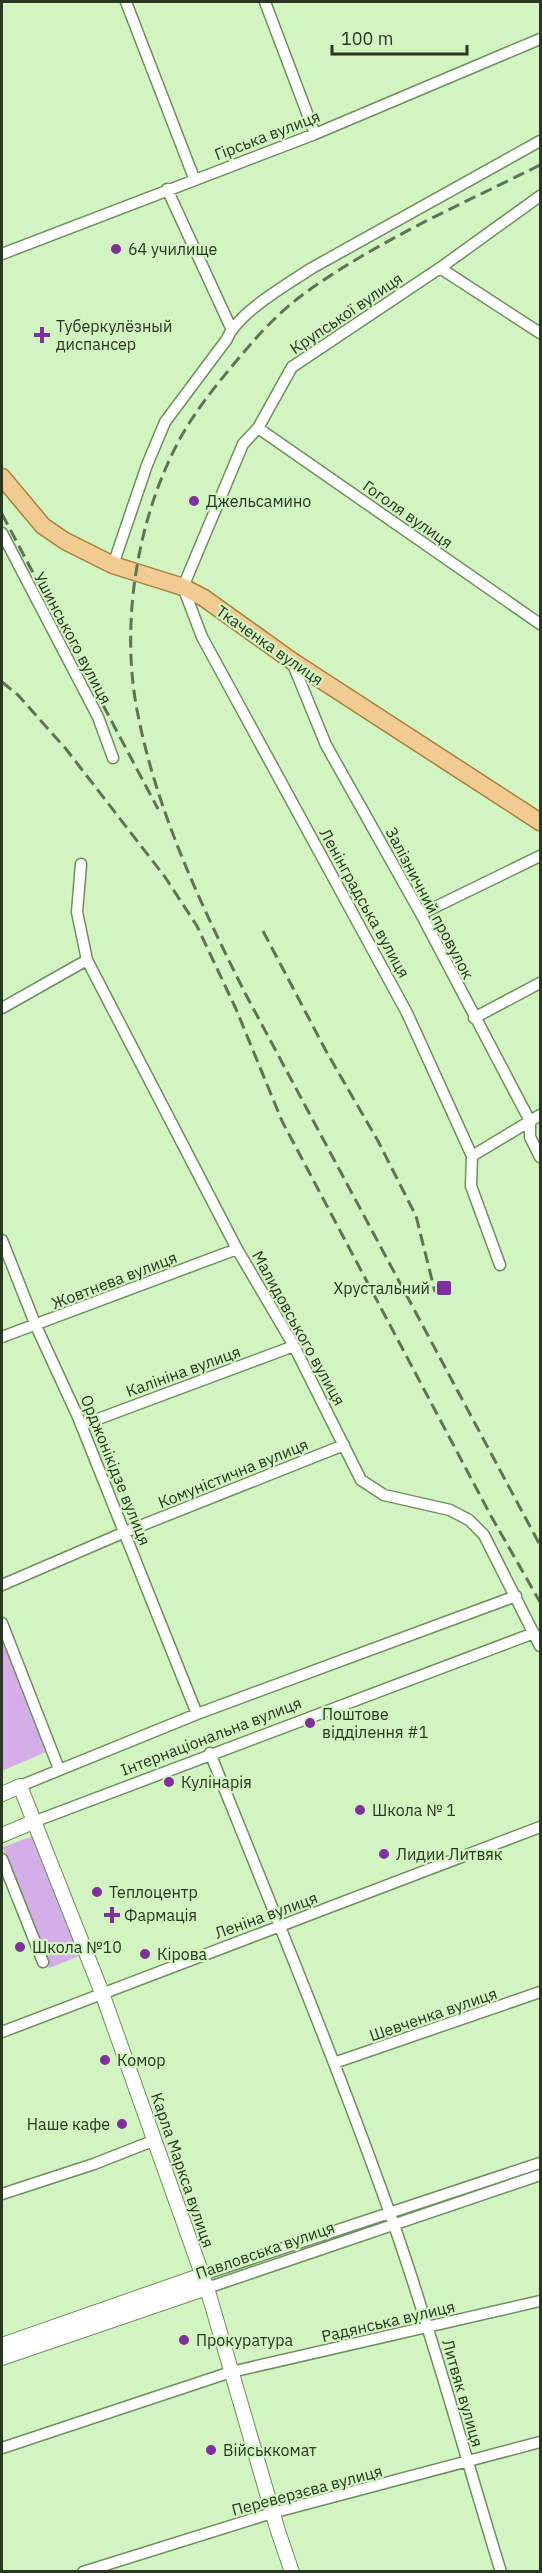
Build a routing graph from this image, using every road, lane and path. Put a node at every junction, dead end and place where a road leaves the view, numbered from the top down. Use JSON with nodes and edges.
{"nodes":[{"id":1,"x":126,"y":2,"type":"edge"},
{"id":2,"x":265,"y":2,"type":"edge"},
{"id":3,"x":540,"y":39,"type":"edge"},
{"id":4,"x":315,"y":134,"type":"junction"},
{"id":5,"x":540,"y":141,"type":"edge"},
{"id":6,"x":194,"y":178,"type":"junction"},
{"id":7,"x":167,"y":189,"type":"junction"},
{"id":8,"x":540,"y":196,"type":"edge"},
{"id":9,"x":2,"y":254,"type":"edge"},
{"id":10,"x":440,"y":268,"type":"junction"},
{"id":11,"x":231,"y":328,"type":"junction"},
{"id":12,"x":540,"y":333,"type":"edge"},
{"id":13,"x":258,"y":428,"type":"junction"},
{"id":14,"x":2,"y":477,"type":"edge"},
{"id":15,"x":2,"y":533,"type":"edge"},
{"id":16,"x":114,"y":565,"type":"junction"},
{"id":17,"x":183,"y":587,"type":"junction"},
{"id":18,"x":540,"y":624,"type":"edge"},
{"id":19,"x":292,"y":661,"type":"junction"},
{"id":20,"x":113,"y":758,"type":"dead end"},
{"id":21,"x":540,"y":822,"type":"edge"},
{"id":22,"x":540,"y":856,"type":"edge"},
{"id":23,"x":81,"y":864,"type":"dead end"},
{"id":24,"x":421,"y":914,"type":"junction"},
{"id":25,"x":87,"y":960,"type":"junction"},
{"id":26,"x":540,"y":983,"type":"edge"},
{"id":27,"x":2,"y":1008,"type":"edge"},
{"id":28,"x":474,"y":1018,"type":"junction"},
{"id":29,"x":540,"y":1115,"type":"edge"},
{"id":30,"x":530,"y":1120,"type":"junction"},
{"id":31,"x":472,"y":1156,"type":"junction"},
{"id":32,"x":540,"y":1157,"type":"edge"},
{"id":33,"x":2,"y":1240,"type":"edge"},
{"id":34,"x":237,"y":1249,"type":"junction"},
{"id":35,"x":501,"y":1265,"type":"dead end"},
{"id":36,"x":36,"y":1326,"type":"junction"},
{"id":37,"x":2,"y":1338,"type":"edge"},
{"id":38,"x":294,"y":1346,"type":"junction"},
{"id":39,"x":82,"y":1425,"type":"junction"},
{"id":40,"x":344,"y":1445,"type":"junction"},
{"id":41,"x":125,"y":1532,"type":"junction"},
{"id":42,"x":2,"y":1585,"type":"edge"},
{"id":43,"x":516,"y":1596,"type":"junction"},
{"id":44,"x":2,"y":1623,"type":"edge"},
{"id":45,"x":534,"y":1633,"type":"junction"},
{"id":46,"x":540,"y":1646,"type":"edge"},
{"id":47,"x":197,"y":1714,"type":"junction"},
{"id":48,"x":210,"y":1753,"type":"junction"},
{"id":49,"x":59,"y":1769,"type":"junction"},
{"id":50,"x":20,"y":1786,"type":"junction"},
{"id":51,"x":2,"y":1794,"type":"edge"},
{"id":52,"x":33,"y":1822,"type":"junction"},
{"id":53,"x":540,"y":1827,"type":"edge"},
{"id":54,"x":2,"y":1834,"type":"edge"},
{"id":55,"x":2,"y":1859,"type":"edge"},
{"id":56,"x":279,"y":1926,"type":"junction"},
{"id":57,"x":43,"y":1962,"type":"dead end"},
{"id":58,"x":540,"y":1992,"type":"edge"},
{"id":59,"x":102,"y":1993,"type":"junction"},
{"id":60,"x":2,"y":2032,"type":"edge"},
{"id":61,"x":334,"y":2063,"type":"junction"},
{"id":62,"x":155,"y":2140,"type":"junction"},
{"id":63,"x":540,"y":2163,"type":"edge"},
{"id":64,"x":540,"y":2175,"type":"edge"},
{"id":65,"x":2,"y":2194,"type":"edge"},
{"id":66,"x":390,"y":2213,"type":"junction"},
{"id":67,"x":394,"y":2224,"type":"junction"},
{"id":68,"x":205,"y":2281,"type":"junction"},
{"id":69,"x":540,"y":2301,"type":"edge"},
{"id":70,"x":428,"y":2328,"type":"junction"},
{"id":71,"x":2,"y":2345,"type":"edge"},
{"id":72,"x":2,"y":2358,"type":"edge"},
{"id":73,"x":231,"y":2372,"type":"junction"},
{"id":74,"x":540,"y":2442,"type":"edge"},
{"id":75,"x":2,"y":2448,"type":"edge"},
{"id":76,"x":467,"y":2463,"type":"junction"},
{"id":77,"x":272,"y":2513,"type":"junction"},
{"id":78,"x":83,"y":2571,"type":"edge"},
{"id":79,"x":292,"y":2571,"type":"edge"},
{"id":80,"x":501,"y":2571,"type":"edge"}],
"edges":[{"from":1,"to":6,"type":"street"},
{"from":2,"to":4,"type":"street"},
{"from":3,"to":4,"type":"street","name":"Гірська вулиця"},
{"from":4,"to":6,"type":"street","name":"Гірська вулиця"},
{"from":5,"to":11,"type":"street"},
{"from":6,"to":7,"type":"street","name":"Гірська вулиця"},
{"from":7,"to":9,"type":"street","name":"Гірська вулиця"},
{"from":7,"to":11,"type":"street"},
{"from":8,"to":10,"type":"street","name":"Крупської вулиця"},
{"from":10,"to":12,"type":"street"},
{"from":10,"to":13,"type":"street","name":"Крупської вулиця"},
{"from":11,"to":16,"type":"street"},
{"from":13,"to":17,"type":"street","name":"Крупської вулиця"},
{"from":13,"to":18,"type":"street","name":"Гоголя вулиця"},
{"from":14,"to":16,"type":"main road","name":"Ткаченка вулиця"},
{"from":15,"to":20,"type":"street","name":"Ушинського вулиця"},
{"from":16,"to":17,"type":"main road","name":"Ткаченка вулиця"},
{"from":17,"to":19,"type":"main road","name":"Ткаченка вулиця"},
{"from":17,"to":31,"type":"street","name":"Ленінградська вулиця"},
{"from":19,"to":21,"type":"main road","name":"Ткаченка вулиця"},
{"from":19,"to":24,"type":"street","name":"Залізничний провулок"},
{"from":22,"to":24,"type":"street"},
{"from":23,"to":25,"type":"street","name":"Малидовського вулиця"},
{"from":24,"to":28,"type":"street","name":"Залізничний провулок"},
{"from":25,"to":27,"type":"street"},
{"from":25,"to":34,"type":"street","name":"Малидовського вулиця"},
{"from":26,"to":28,"type":"street"},
{"from":28,"to":30,"type":"street","name":"Залізничний провулок"},
{"from":29,"to":30,"type":"street"},
{"from":30,"to":31,"type":"street"},
{"from":30,"to":32,"type":"street","name":"Залізничний провулок"},
{"from":31,"to":35,"type":"street","name":"Ленінградська вулиця"},
{"from":33,"to":36,"type":"street","name":"Орджонікідзе вулиця"},
{"from":34,"to":36,"type":"street","name":"Жовтнева вулиця"},
{"from":34,"to":38,"type":"street","name":"Малидовського вулиця"},
{"from":36,"to":37,"type":"street","name":"Жовтнева вулиця"},
{"from":36,"to":39,"type":"street","name":"Орджонікідзе вулиця"},
{"from":38,"to":39,"type":"street","name":"Калініна вулиця"},
{"from":38,"to":40,"type":"street","name":"Малидовського вулиця"},
{"from":39,"to":41,"type":"street","name":"Орджонікідзе вулиця"},
{"from":40,"to":41,"type":"street","name":"Комуністична вулиця"},
{"from":40,"to":43,"type":"street","name":"Малидовського вулиця"},
{"from":41,"to":42,"type":"street","name":"Комуністична вулиця"},
{"from":41,"to":47,"type":"street","name":"Орджонікідзе вулиця"},
{"from":43,"to":45,"type":"street","name":"Малидовського вулиця"},
{"from":43,"to":47,"type":"street","name":"Інтернаціональна вулиця"},
{"from":44,"to":49,"type":"street"},
{"from":45,"to":46,"type":"street","name":"Малидовського вулиця"},
{"from":45,"to":48,"type":"street","name":"Інтернаціональна вулиця"},
{"from":47,"to":49,"type":"street","name":"Інтернаціональна вулиця"},
{"from":48,"to":52,"type":"street","name":"Інтернаціональна вулиця"},
{"from":48,"to":56,"type":"street","name":"Литвяк вулиця"},
{"from":49,"to":50,"type":"street","name":"Інтернаціональна вулиця"},
{"from":50,"to":51,"type":"street","name":"Інтернаціональна вулиця"},
{"from":50,"to":52,"type":"street","name":"Карла Маркса вулиця"},
{"from":52,"to":54,"type":"street","name":"Інтернаціональна вулиця"},
{"from":52,"to":59,"type":"street","name":"Карла Маркса вулиця"},
{"from":53,"to":56,"type":"street","name":"Леніна вулиця"},
{"from":55,"to":57,"type":"street"},
{"from":56,"to":59,"type":"street","name":"Леніна вулиця"},
{"from":56,"to":61,"type":"street","name":"Литвяк вулиця"},
{"from":58,"to":61,"type":"street","name":"Шевченка вулиця"},
{"from":59,"to":60,"type":"street","name":"Леніна вулиця"},
{"from":59,"to":62,"type":"street","name":"Карла Маркса вулиця"},
{"from":61,"to":66,"type":"street","name":"Литвяк вулиця"},
{"from":62,"to":65,"type":"street"},
{"from":62,"to":68,"type":"street","name":"Карла Маркса вулиця"},
{"from":63,"to":66,"type":"street","name":"Павловська вулиця"},
{"from":64,"to":67,"type":"street","name":"Павловська вулиця"},
{"from":66,"to":67,"type":"street","name":"Литвяк вулиця"},
{"from":66,"to":68,"type":"street","name":"Павловська вулиця"},
{"from":67,"to":68,"type":"street","name":"Павловська вулиця"},
{"from":67,"to":70,"type":"street","name":"Литвяк вулиця"},
{"from":68,"to":71,"type":"street","name":"Павловська вулиця"},
{"from":68,"to":72,"type":"street","name":"Павловська вулиця"},
{"from":68,"to":73,"type":"street","name":"Карла Маркса вулиця"},
{"from":69,"to":70,"type":"street","name":"Радянська вулиця"},
{"from":70,"to":73,"type":"street","name":"Радянська вулиця"},
{"from":70,"to":76,"type":"street","name":"Литвяк вулиця"},
{"from":73,"to":75,"type":"street","name":"Радянська вулиця"},
{"from":73,"to":77,"type":"street","name":"Карла Маркса вулиця"},
{"from":74,"to":76,"type":"street","name":"Переверзєва вулиця"},
{"from":76,"to":77,"type":"street","name":"Переверзєва вулиця"},
{"from":76,"to":80,"type":"street","name":"Литвяк вулиця"},
{"from":77,"to":78,"type":"street","name":"Переверзєва вулиця"},
{"from":77,"to":79,"type":"street","name":"Карла Маркса вулиця"}]}
